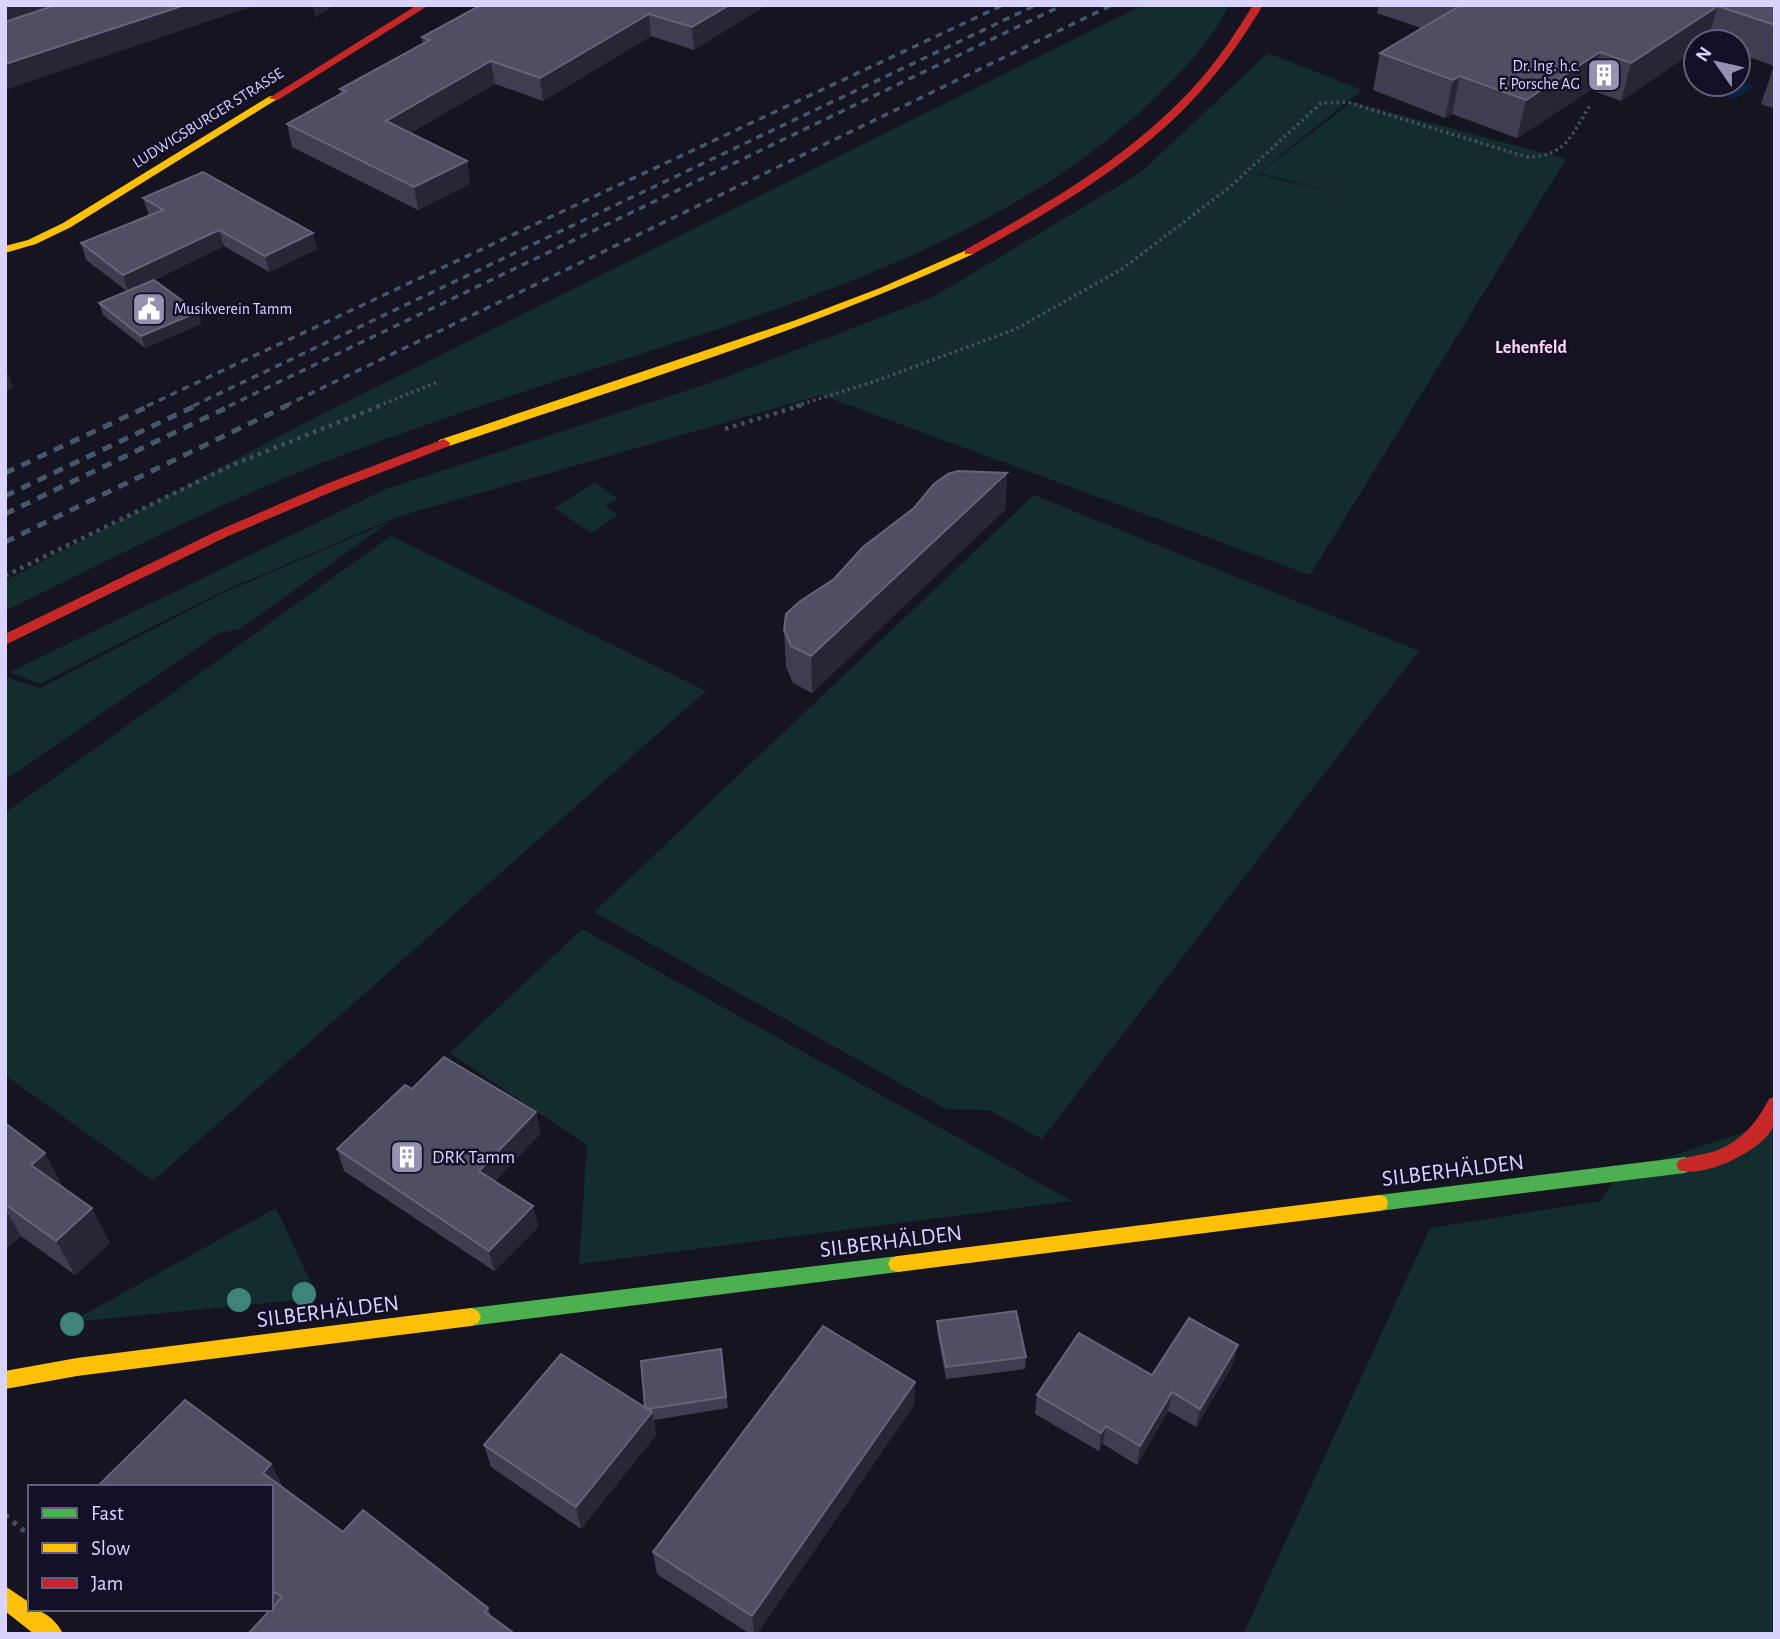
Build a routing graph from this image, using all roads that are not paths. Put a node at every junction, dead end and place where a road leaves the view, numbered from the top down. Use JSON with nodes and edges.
{"nodes":[{"id":1,"x":424,"y":5,"type":"edge"},
{"id":2,"x":1258,"y":5,"type":"edge"},
{"id":3,"x":5,"y":250,"type":"edge"},
{"id":4,"x":5,"y":640,"type":"edge"},
{"id":5,"x":1775,"y":1104,"type":"edge"},
{"id":6,"x":5,"y":1380,"type":"edge"},
{"id":7,"x":5,"y":1597,"type":"edge"},
{"id":8,"x":52,"y":1634,"type":"edge"}],
"edges":[{"from":1,"to":3,"type":"street","name":"LUDWIGSBURGER STRASSE"},
{"from":2,"to":4,"type":"street"},
{"from":5,"to":6,"type":"street","name":"SILBERHÄLDEN"},
{"from":7,"to":8,"type":"street"}]}
